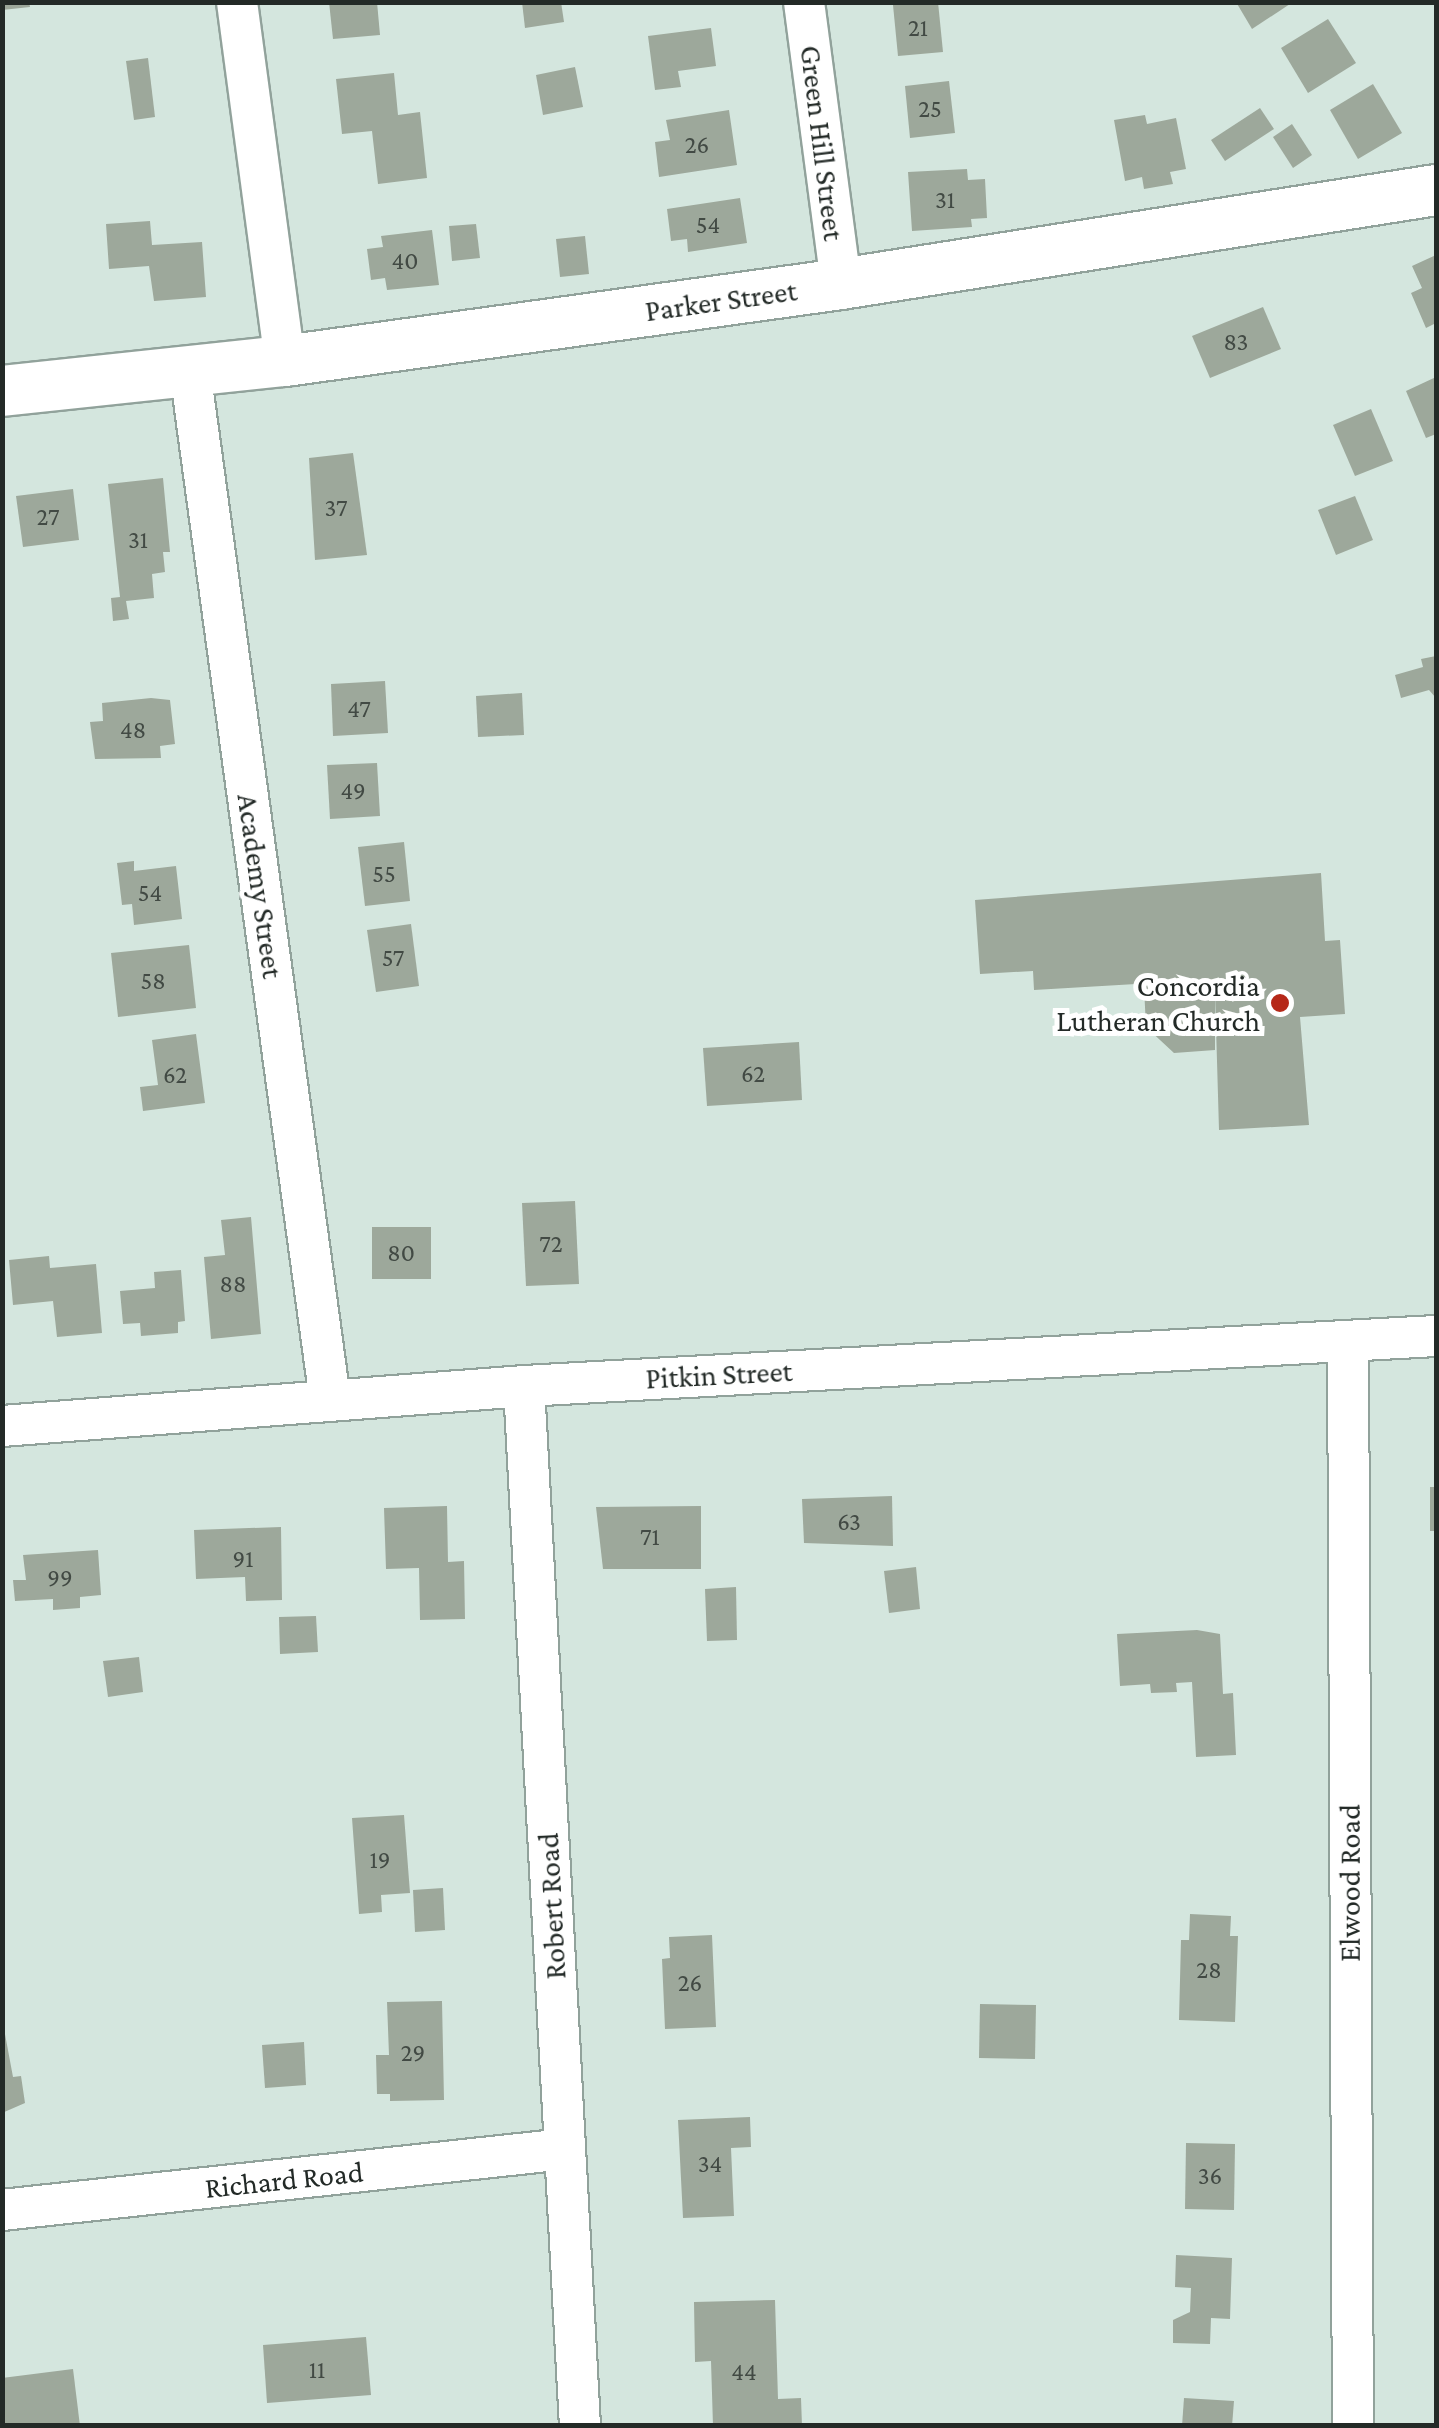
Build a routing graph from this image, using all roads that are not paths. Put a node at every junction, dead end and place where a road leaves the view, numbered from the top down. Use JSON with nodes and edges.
{"nodes":[{"id":1,"x":237,"y":2,"type":"edge"},
{"id":2,"x":804,"y":2,"type":"edge"},
{"id":3,"x":1436,"y":190,"type":"edge"},
{"id":4,"x":841,"y":284,"type":"junction"},
{"id":5,"x":285,"y":361,"type":"junction"},
{"id":6,"x":190,"y":371,"type":"junction"},
{"id":7,"x":2,"y":390,"type":"edge"},
{"id":8,"x":1436,"y":1336,"type":"edge"},
{"id":9,"x":1348,"y":1341,"type":"junction"},
{"id":10,"x":524,"y":1386,"type":"junction"},
{"id":11,"x":330,"y":1400,"type":"junction"},
{"id":12,"x":2,"y":1426,"type":"edge"},
{"id":13,"x":565,"y":2149,"type":"junction"},
{"id":14,"x":2,"y":2210,"type":"edge"},
{"id":15,"x":580,"y":2426,"type":"edge"},
{"id":16,"x":1352,"y":2426,"type":"edge"}],
"edges":[{"from":1,"to":5,"type":"street"},
{"from":2,"to":4,"type":"street","name":"Green Hill Street"},
{"from":3,"to":4,"type":"street","name":"Parker Street"},
{"from":4,"to":5,"type":"street","name":"Parker Street"},
{"from":5,"to":6,"type":"street","name":"Parker Street"},
{"from":6,"to":7,"type":"street","name":"Parker Street"},
{"from":6,"to":11,"type":"street","name":"Academy Street"},
{"from":8,"to":9,"type":"street","name":"Pitkin Street"},
{"from":9,"to":10,"type":"street","name":"Pitkin Street"},
{"from":9,"to":16,"type":"street","name":"Elwood Road"},
{"from":10,"to":11,"type":"street","name":"Pitkin Street"},
{"from":10,"to":13,"type":"street","name":"Robert Road"},
{"from":11,"to":12,"type":"street","name":"Pitkin Street"},
{"from":13,"to":14,"type":"street","name":"Richard Road"},
{"from":13,"to":15,"type":"street","name":"Robert Road"}]}
